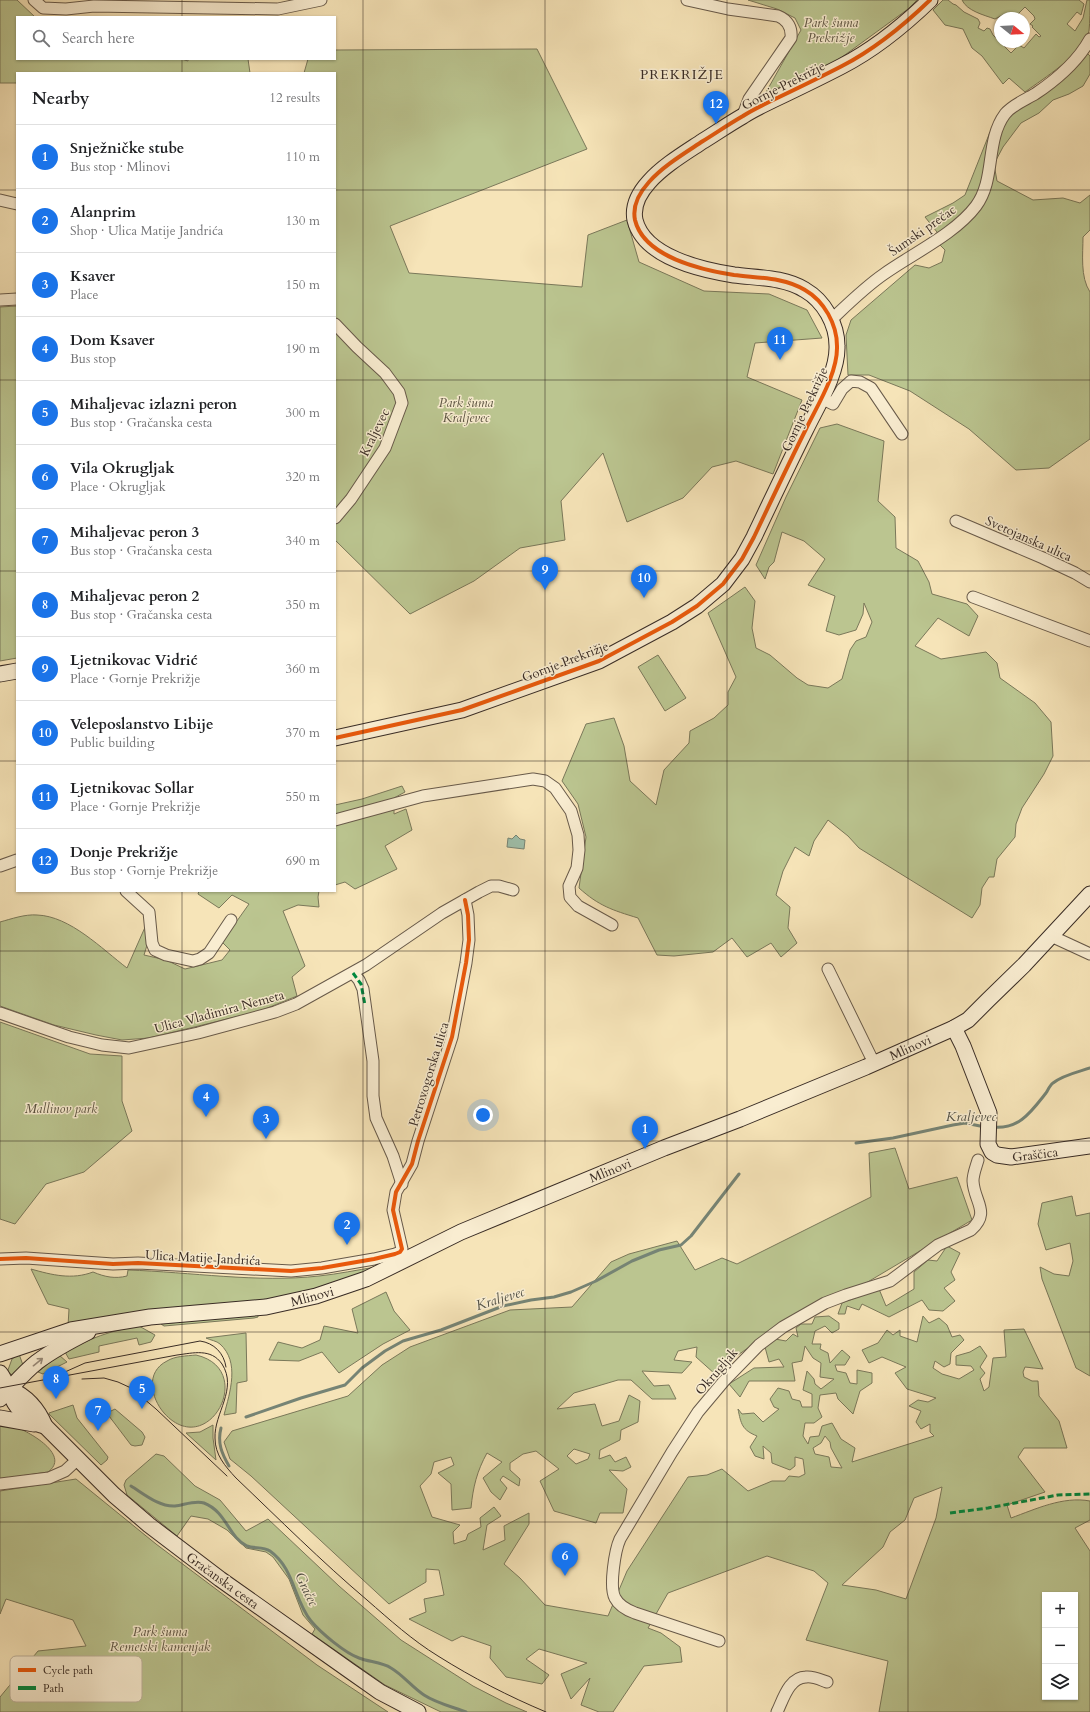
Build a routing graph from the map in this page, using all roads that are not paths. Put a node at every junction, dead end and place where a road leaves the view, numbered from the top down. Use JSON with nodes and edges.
{"nodes":[{"id":1,"x":34,"y":0,"type":"edge"},
{"id":2,"x":321,"y":0,"type":"edge"},
{"id":3,"x":687,"y":0,"type":"edge"},
{"id":4,"x":930,"y":0,"type":"edge"},
{"id":5,"x":1090,"y":39,"type":"edge"},
{"id":6,"x":743,"y":115,"type":"junction"},
{"id":7,"x":0,"y":200,"type":"edge"},
{"id":8,"x":16,"y":204,"type":"edge"},
{"id":9,"x":16,"y":299,"type":"edge"},
{"id":10,"x":0,"y":300,"type":"edge"},
{"id":11,"x":832,"y":320,"type":"junction"},
{"id":12,"x":336,"y":325,"type":"edge"},
{"id":13,"x":821,"y":398,"type":"junction"},
{"id":14,"x":902,"y":434,"type":"dead end"},
{"id":15,"x":336,"y":517,"type":"edge"},
{"id":16,"x":956,"y":521,"type":"dead end"},
{"id":17,"x":1090,"y":582,"type":"edge"},
{"id":18,"x":973,"y":598,"type":"dead end"},
{"id":19,"x":1090,"y":641,"type":"edge"},
{"id":20,"x":16,"y":671,"type":"edge"},
{"id":21,"x":0,"y":674,"type":"edge"},
{"id":22,"x":336,"y":738,"type":"edge"},
{"id":23,"x":336,"y":820,"type":"edge"},
{"id":24,"x":16,"y":860,"type":"edge"},
{"id":25,"x":0,"y":866,"type":"edge"},
{"id":26,"x":513,"y":890,"type":"dead end"},
{"id":27,"x":127,"y":892,"type":"edge"},
{"id":28,"x":1090,"y":894,"type":"edge"},
{"id":29,"x":465,"y":900,"type":"junction"},
{"id":30,"x":231,"y":920,"type":"dead end"},
{"id":31,"x":612,"y":925,"type":"dead end"},
{"id":32,"x":1051,"y":936,"type":"junction"},
{"id":33,"x":1090,"y":954,"type":"edge"},
{"id":34,"x":828,"y":970,"type":"dead end"},
{"id":35,"x":353,"y":972,"type":"junction"},
{"id":36,"x":0,"y":1013,"type":"edge"},
{"id":37,"x":954,"y":1028,"type":"junction"},
{"id":38,"x":874,"y":1063,"type":"junction"},
{"id":39,"x":1090,"y":1146,"type":"edge"},
{"id":40,"x":978,"y":1160,"type":"dead end"},
{"id":41,"x":402,"y":1184,"type":"junction"},
{"id":42,"x":402,"y":1249,"type":"joint"},
{"id":43,"x":0,"y":1259,"type":"edge"},
{"id":44,"x":100,"y":1326,"type":"junction"},
{"id":45,"x":20,"y":1346,"type":"junction"},
{"id":46,"x":0,"y":1354,"type":"edge"},
{"id":47,"x":3,"y":1384,"type":"edge"},
{"id":48,"x":0,"y":1418,"type":"edge"},
{"id":49,"x":42,"y":1425,"type":"junction"},
{"id":50,"x":78,"y":1458,"type":"junction"},
{"id":51,"x":0,"y":1484,"type":"edge"},
{"id":52,"x":719,"y":1641,"type":"dead end"},
{"id":53,"x":827,"y":1682,"type":"dead end"},
{"id":54,"x":418,"y":1712,"type":"edge"},
{"id":55,"x":777,"y":1712,"type":"edge"}],
"edges":[{"from":1,"to":2,"type":"street"},
{"from":3,"to":6,"type":"street"},
{"from":4,"to":6,"type":"main road","name":"Gornje Prekrižje"},
{"from":5,"to":11,"type":"street","name":"Šumski prečac"},
{"from":6,"to":11,"type":"main road","name":"Gornje Prekrižje"},
{"from":7,"to":8,"type":"street"},
{"from":9,"to":10,"type":"street"},
{"from":11,"to":13,"type":"main road","name":"Gornje Prekrižje"},
{"from":12,"to":15,"type":"street","name":"Kraljevec"},
{"from":13,"to":14,"type":"street","name":"Gornje Prekrižje"},
{"from":13,"to":22,"type":"main road","name":"Gornje Prekrižje"},
{"from":16,"to":17,"type":"street","name":"Svetojanska ulica"},
{"from":18,"to":19,"type":"street"},
{"from":20,"to":21,"type":"main road"},
{"from":23,"to":31,"type":"street"},
{"from":24,"to":25,"type":"street"},
{"from":26,"to":29,"type":"street","name":"Ulica Vladimira Nemeta"},
{"from":27,"to":30,"type":"street"},
{"from":28,"to":32,"type":"main road","name":"Mlinovi"},
{"from":29,"to":35,"type":"street","name":"Ulica Vladimira Nemeta"},
{"from":29,"to":41,"type":"street","name":"Petrovogorska ulica"},
{"from":32,"to":33,"type":"street"},
{"from":32,"to":37,"type":"main road","name":"Mlinovi"},
{"from":34,"to":38,"type":"street"},
{"from":35,"to":36,"type":"street","name":"Ulica Vladimira Nemeta"},
{"from":35,"to":41,"type":"street"},
{"from":37,"to":38,"type":"main road","name":"Mlinovi"},
{"from":37,"to":39,"type":"main road","name":"Graščica"},
{"from":38,"to":44,"type":"main road","name":"Mlinovi"},
{"from":40,"to":52,"type":"street","name":"Okrugljak"},
{"from":41,"to":42,"type":"street","name":"Petrovogorska ulica"},
{"from":42,"to":43,"type":"street","name":"Ulica Matije Jandrića"},
{"from":44,"to":45,"type":"main road","name":"Mlinovi"},
{"from":47,"to":44,"type":"main road","name":"Mlinovi","one_way":true},
{"from":45,"to":46,"type":"main road","name":"Mlinovi"},
{"from":45,"to":47,"type":"main road"},
{"from":47,"to":49,"type":"main road","name":"Gračanska cesta"},
{"from":48,"to":49,"type":"main road"},
{"from":49,"to":50,"type":"main road","name":"Gračanska cesta"},
{"from":50,"to":51,"type":"street"},
{"from":50,"to":54,"type":"main road","name":"Gračanska cesta"},
{"from":53,"to":55,"type":"street"}]}
